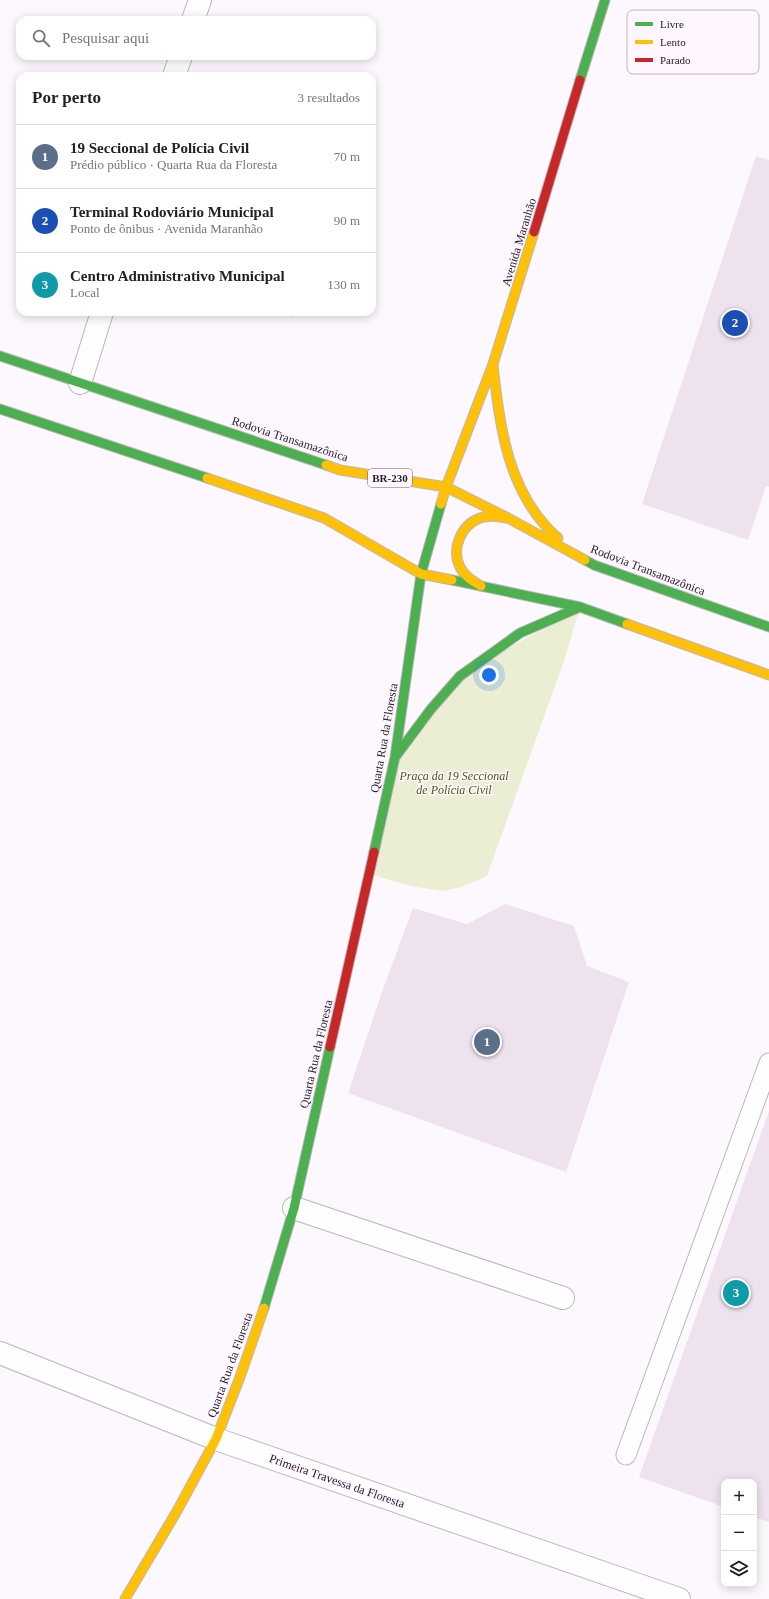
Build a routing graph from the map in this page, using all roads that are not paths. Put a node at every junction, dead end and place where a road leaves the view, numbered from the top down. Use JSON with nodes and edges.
{"nodes":[{"id":1,"x":200,"y":0,"type":"edge"},
{"id":2,"x":605,"y":0,"type":"edge"},
{"id":3,"x":194,"y":16,"type":"edge"},
{"id":4,"x":180,"y":60,"type":"edge"},
{"id":5,"x":175,"y":72,"type":"edge"},
{"id":6,"x":101,"y":316,"type":"edge"},
{"id":7,"x":0,"y":356,"type":"edge"},
{"id":8,"x":493,"y":364,"type":"junction"},
{"id":9,"x":80,"y":383,"type":"junction"},
{"id":10,"x":0,"y":409,"type":"edge"},
{"id":11,"x":446,"y":487,"type":"junction"},
{"id":12,"x":508,"y":518,"type":"junction"},
{"id":13,"x":594,"y":565,"type":"junction"},
{"id":14,"x":421,"y":574,"type":"junction"},
{"id":15,"x":482,"y":587,"type":"junction"},
{"id":16,"x":580,"y":607,"type":"junction"},
{"id":17,"x":769,"y":627,"type":"edge"},
{"id":18,"x":769,"y":675,"type":"edge"},
{"id":19,"x":395,"y":757,"type":"junction"},
{"id":20,"x":769,"y":1063,"type":"edge"},
{"id":21,"x":294,"y":1208,"type":"junction"},
{"id":22,"x":562,"y":1298,"type":"dead end"},
{"id":23,"x":0,"y":1353,"type":"edge"},
{"id":24,"x":216,"y":1439,"type":"junction"},
{"id":25,"x":626,"y":1456,"type":"dead end"},
{"id":26,"x":125,"y":1599,"type":"edge"},
{"id":27,"x":679,"y":1599,"type":"edge"}],
"edges":[{"from":1,"to":3,"type":"street"},
{"from":2,"to":8,"type":"main road","name":"Avenida Maranhão"},
{"from":4,"to":5,"type":"street"},
{"from":6,"to":9,"type":"street"},
{"from":7,"to":9,"type":"main road","name":"Rodovia Transamazônica","number":"BR-230"},
{"from":8,"to":11,"type":"main road","name":"Avenida Maranhão"},
{"from":8,"to":13,"type":"main road"},
{"from":9,"to":11,"type":"main road","name":"Rodovia Transamazônica","number":"BR-230"},
{"from":10,"to":14,"type":"main road"},
{"from":11,"to":12,"type":"main road","name":"Rodovia Transamazônica","number":"BR-230"},
{"from":11,"to":14,"type":"main road","name":"Quarta Rua da Floresta"},
{"from":12,"to":13,"type":"main road","name":"Rodovia Transamazônica","number":"BR-230"},
{"from":12,"to":15,"type":"main road"},
{"from":13,"to":17,"type":"main road","name":"Rodovia Transamazônica","number":"BR-230"},
{"from":14,"to":15,"type":"main road"},
{"from":14,"to":19,"type":"main road","name":"Quarta Rua da Floresta"},
{"from":15,"to":16,"type":"main road"},
{"from":16,"to":18,"type":"main road"},
{"from":16,"to":19,"type":"main road"},
{"from":19,"to":21,"type":"main road","name":"Quarta Rua da Floresta"},
{"from":20,"to":25,"type":"lane"},
{"from":21,"to":22,"type":"street"},
{"from":21,"to":24,"type":"main road","name":"Quarta Rua da Floresta"},
{"from":23,"to":24,"type":"street","name":"Primeira Travessa da Floresta"},
{"from":24,"to":26,"type":"main road","name":"Quarta Rua da Floresta"},
{"from":24,"to":27,"type":"street","name":"Primeira Travessa da Floresta"}]}
